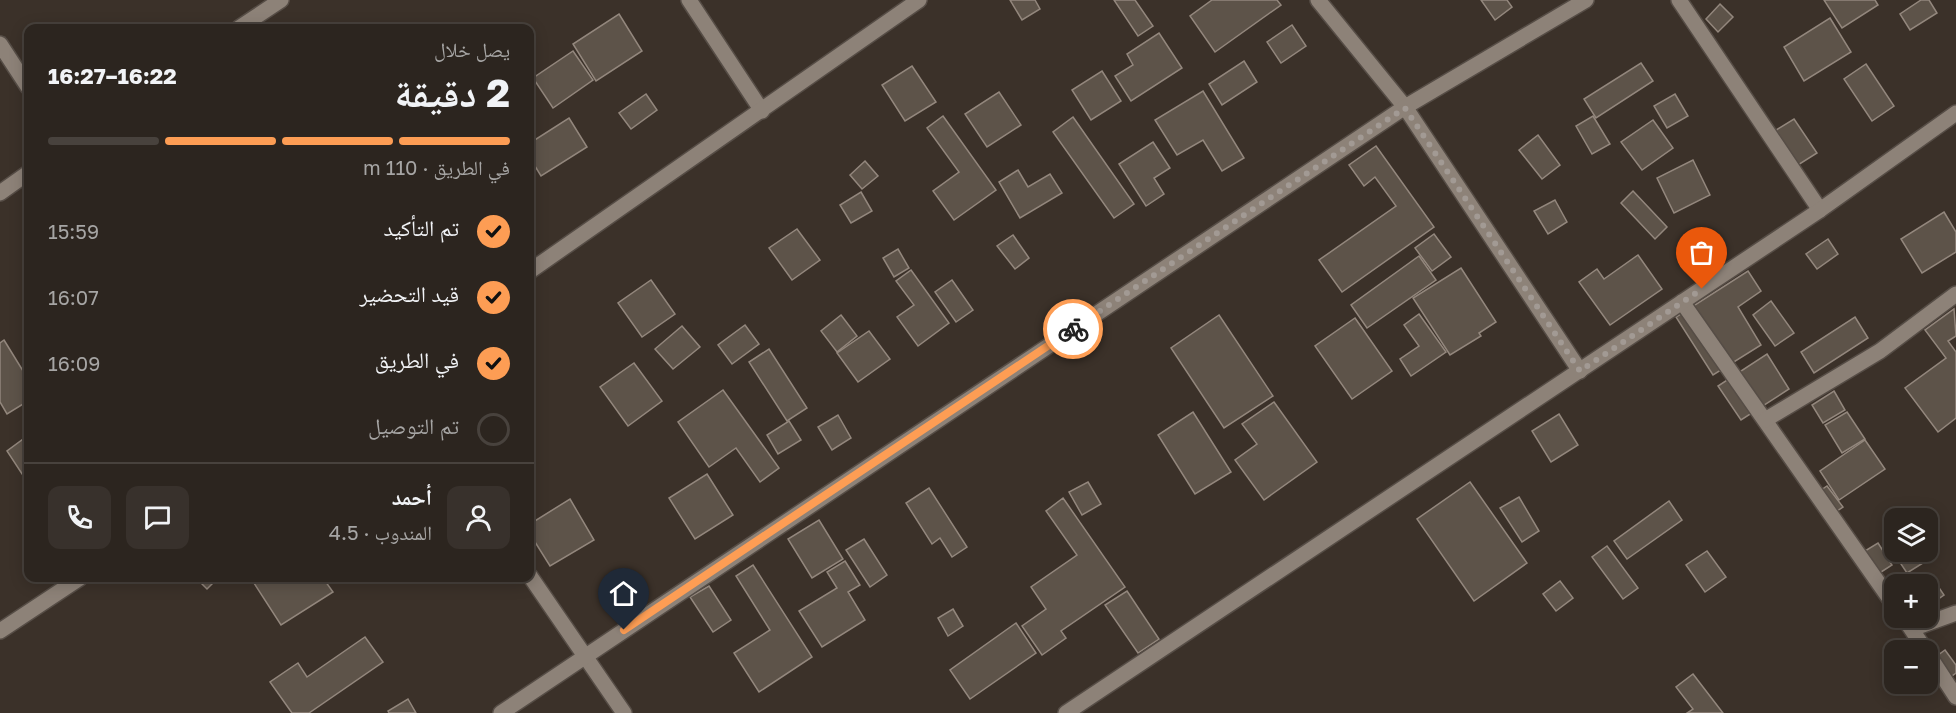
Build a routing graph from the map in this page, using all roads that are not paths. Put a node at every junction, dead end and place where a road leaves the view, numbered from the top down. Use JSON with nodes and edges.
{"nodes":[{"id":1,"x":281,"y":0,"type":"edge"},
{"id":2,"x":689,"y":0,"type":"edge"},
{"id":3,"x":919,"y":0,"type":"edge"},
{"id":4,"x":1318,"y":0,"type":"edge"},
{"id":5,"x":1586,"y":0,"type":"edge"},
{"id":6,"x":1679,"y":0,"type":"edge"},
{"id":7,"x":245,"y":24,"type":"edge"},
{"id":8,"x":0,"y":44,"type":"edge"},
{"id":9,"x":24,"y":81,"type":"edge"},
{"id":10,"x":1405,"y":108,"type":"junction"},
{"id":11,"x":762,"y":111,"type":"junction"},
{"id":12,"x":1956,"y":113,"type":"edge"},
{"id":13,"x":24,"y":176,"type":"edge"},
{"id":14,"x":0,"y":193,"type":"edge"},
{"id":15,"x":1820,"y":210,"type":"junction"},
{"id":16,"x":534,"y":268,"type":"edge"},
{"id":17,"x":1956,"y":294,"type":"edge"},
{"id":18,"x":1683,"y":302,"type":"junction"},
{"id":19,"x":1580,"y":371,"type":"junction"},
{"id":20,"x":1765,"y":420,"type":"junction"},
{"id":21,"x":74,"y":582,"type":"edge"},
{"id":22,"x":534,"y":582,"type":"edge"},
{"id":23,"x":1884,"y":591,"type":"edge"},
{"id":24,"x":1956,"y":613,"type":"edge"},
{"id":25,"x":1938,"y":617,"type":"edge"},
{"id":26,"x":0,"y":632,"type":"edge"},
{"id":27,"x":585,"y":656,"type":"junction"},
{"id":28,"x":1938,"y":669,"type":"edge"},
{"id":29,"x":1956,"y":698,"type":"edge"},
{"id":30,"x":501,"y":713,"type":"edge"},
{"id":31,"x":624,"y":713,"type":"edge"},
{"id":32,"x":1066,"y":713,"type":"edge"}],
"edges":[{"from":1,"to":7,"type":"street"},
{"from":2,"to":11,"type":"street"},
{"from":3,"to":11,"type":"street"},
{"from":4,"to":10,"type":"street"},
{"from":5,"to":10,"type":"street"},
{"from":6,"to":15,"type":"street"},
{"from":8,"to":9,"type":"street"},
{"from":10,"to":19,"type":"street"},
{"from":10,"to":27,"type":"street"},
{"from":11,"to":16,"type":"street"},
{"from":12,"to":15,"type":"street"},
{"from":13,"to":14,"type":"street"},
{"from":15,"to":18,"type":"street"},
{"from":17,"to":20,"type":"street"},
{"from":18,"to":19,"type":"street"},
{"from":18,"to":20,"type":"street"},
{"from":19,"to":32,"type":"street"},
{"from":20,"to":23,"type":"street"},
{"from":21,"to":26,"type":"street"},
{"from":22,"to":27,"type":"street"},
{"from":24,"to":25,"type":"street"},
{"from":27,"to":30,"type":"street"},
{"from":27,"to":31,"type":"street"},
{"from":28,"to":29,"type":"street"}]}
